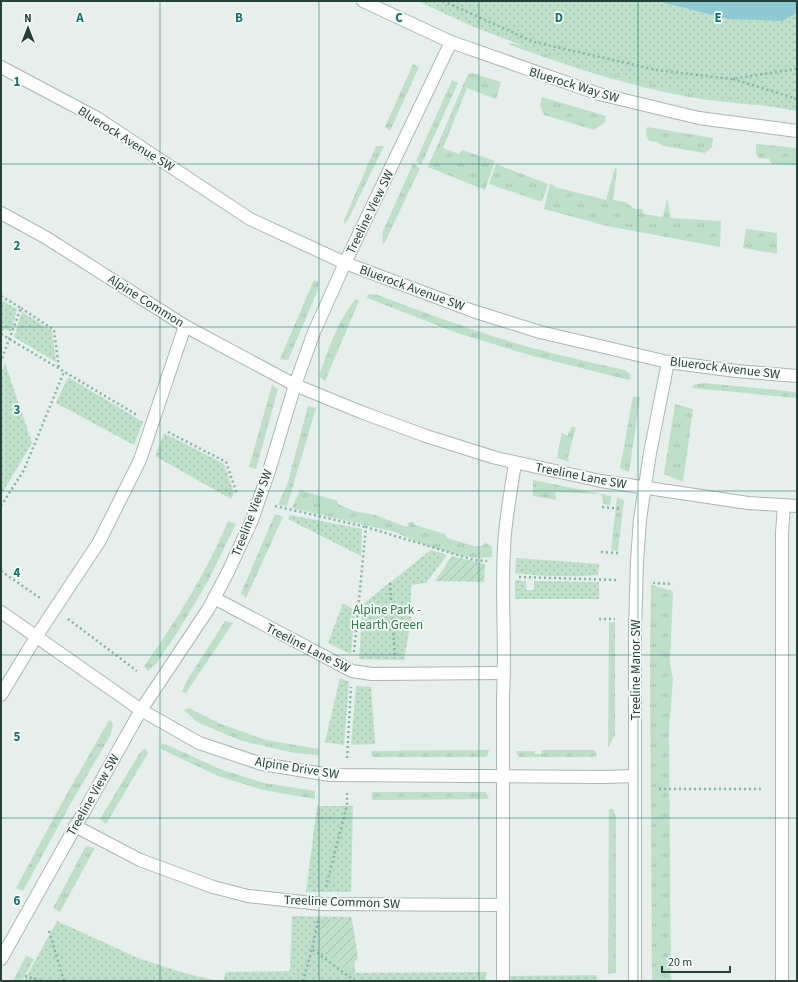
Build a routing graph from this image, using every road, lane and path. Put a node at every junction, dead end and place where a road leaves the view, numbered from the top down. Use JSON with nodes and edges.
{"nodes":[{"id":1,"x":363,"y":1,"type":"edge"},
{"id":2,"x":443,"y":1,"type":"edge"},
{"id":3,"x":451,"y":42,"type":"junction"},
{"id":4,"x":1,"y":66,"type":"edge"},
{"id":5,"x":797,"y":69,"type":"edge"},
{"id":6,"x":731,"y":78,"type":"junction"},
{"id":7,"x":797,"y":99,"type":"edge"},
{"id":8,"x":797,"y":131,"type":"edge"},
{"id":9,"x":1,"y":213,"type":"edge"},
{"id":10,"x":345,"y":263,"type":"junction"},
{"id":11,"x":1,"y":296,"type":"edge"},
{"id":12,"x":21,"y":308,"type":"junction"},
{"id":13,"x":185,"y":326,"type":"junction"},
{"id":14,"x":1,"y":334,"type":"edge"},
{"id":15,"x":9,"y":339,"type":"junction"},
{"id":16,"x":1,"y":361,"type":"edge"},
{"id":17,"x":668,"y":362,"type":"junction"},
{"id":18,"x":59,"y":369,"type":"junction"},
{"id":19,"x":64,"y":372,"type":"junction"},
{"id":20,"x":797,"y":376,"type":"edge"},
{"id":21,"x":295,"y":385,"type":"junction"},
{"id":22,"x":152,"y":423,"type":"junction"},
{"id":23,"x":515,"y":463,"type":"junction"},
{"id":24,"x":646,"y":487,"type":"junction"},
{"id":25,"x":237,"y":494,"type":"dead end"},
{"id":26,"x":258,"y":502,"type":"junction"},
{"id":27,"x":784,"y":505,"type":"junction"},
{"id":28,"x":1,"y":506,"type":"edge"},
{"id":29,"x":797,"y":506,"type":"edge"},
{"id":30,"x":602,"y":507,"type":"dead end"},
{"id":31,"x":622,"y":509,"type":"dead end"},
{"id":32,"x":366,"y":527,"type":"junction"},
{"id":33,"x":600,"y":552,"type":"dead end"},
{"id":34,"x":618,"y":553,"type":"dead end"},
{"id":35,"x":503,"y":562,"type":"junction"},
{"id":36,"x":503,"y":576,"type":"junction"},
{"id":37,"x":636,"y":580,"type":"junction"},
{"id":38,"x":390,"y":583,"type":"dead end"},
{"id":39,"x":652,"y":583,"type":"dead end"},
{"id":40,"x":671,"y":584,"type":"dead end"},
{"id":41,"x":214,"y":598,"type":"junction"},
{"id":42,"x":1,"y":612,"type":"edge"},
{"id":43,"x":599,"y":619,"type":"dead end"},
{"id":44,"x":615,"y":619,"type":"dead end"},
{"id":45,"x":36,"y":637,"type":"junction"},
{"id":46,"x":352,"y":671,"type":"junction"},
{"id":47,"x":504,"y":673,"type":"junction"},
{"id":48,"x":396,"y":674,"type":"junction"},
{"id":49,"x":1,"y":695,"type":"edge"},
{"id":50,"x":141,"y":710,"type":"junction"},
{"id":51,"x":347,"y":775,"type":"junction"},
{"id":52,"x":504,"y":776,"type":"junction"},
{"id":53,"x":636,"y":776,"type":"junction"},
{"id":54,"x":659,"y":789,"type":"dead end"},
{"id":55,"x":782,"y":789,"type":"junction"},
{"id":56,"x":75,"y":826,"type":"junction"},
{"id":57,"x":322,"y":904,"type":"junction"},
{"id":58,"x":503,"y":905,"type":"junction"},
{"id":59,"x":49,"y":931,"type":"dead end"},
{"id":60,"x":312,"y":949,"type":"junction"},
{"id":61,"x":1,"y":959,"type":"edge"},
{"id":62,"x":25,"y":976,"type":"dead end"},
{"id":63,"x":42,"y":981,"type":"edge"},
{"id":64,"x":64,"y":981,"type":"edge"},
{"id":65,"x":303,"y":981,"type":"edge"},
{"id":66,"x":355,"y":981,"type":"edge"},
{"id":67,"x":503,"y":981,"type":"edge"},
{"id":68,"x":636,"y":981,"type":"edge"},
{"id":69,"x":782,"y":981,"type":"edge"}],
"edges":[{"from":1,"to":3,"type":"street","name":"Bluerock Way SW"},
{"from":2,"to":6,"type":"path"},
{"from":3,"to":8,"type":"street","name":"Bluerock Way SW"},
{"from":3,"to":10,"type":"street","name":"Treeline View SW"},
{"from":4,"to":10,"type":"street","name":"Bluerock Avenue SW"},
{"from":5,"to":6,"type":"path"},
{"from":6,"to":7,"type":"path"},
{"from":9,"to":13,"type":"street","name":"Alpine Common"},
{"from":10,"to":17,"type":"street","name":"Bluerock Avenue SW"},
{"from":10,"to":21,"type":"street","name":"Treeline View SW"},
{"from":11,"to":12,"type":"path"},
{"from":12,"to":15,"type":"path"},
{"from":12,"to":18,"type":"path"},
{"from":13,"to":21,"type":"street","name":"Alpine Common"},
{"from":13,"to":22,"type":"street"},
{"from":14,"to":15,"type":"path"},
{"from":15,"to":16,"type":"path"},
{"from":15,"to":18,"type":"path"},
{"from":17,"to":20,"type":"street","name":"Bluerock Avenue SW"},
{"from":17,"to":24,"type":"street","name":"Treeline Manor SW"},
{"from":18,"to":19,"type":"path"},
{"from":19,"to":22,"type":"path"},
{"from":19,"to":28,"type":"path"},
{"from":21,"to":23,"type":"street","name":"Treeline Lane SW"},
{"from":21,"to":26,"type":"street","name":"Treeline View SW"},
{"from":22,"to":25,"type":"path"},
{"from":22,"to":45,"type":"street"},
{"from":23,"to":24,"type":"street","name":"Treeline Lane SW"},
{"from":23,"to":35,"type":"street"},
{"from":24,"to":27,"type":"street","name":"Treeline Lane SW"},
{"from":24,"to":37,"type":"street","name":"Treeline Manor SW"},
{"from":26,"to":32,"type":"path"},
{"from":26,"to":41,"type":"street","name":"Treeline View SW"},
{"from":27,"to":29,"type":"street","name":"Treeline Lane SW"},
{"from":27,"to":55,"type":"street"},
{"from":30,"to":31,"type":"path"},
{"from":32,"to":35,"type":"path"},
{"from":32,"to":46,"type":"path"},
{"from":33,"to":34,"type":"path"},
{"from":35,"to":36,"type":"street"},
{"from":36,"to":37,"type":"path"},
{"from":36,"to":47,"type":"street"},
{"from":37,"to":53,"type":"street","name":"Treeline Manor SW"},
{"from":38,"to":48,"type":"path"},
{"from":39,"to":40,"type":"path"},
{"from":41,"to":46,"type":"street","name":"Treeline Lane SW"},
{"from":41,"to":50,"type":"street","name":"Treeline View SW"},
{"from":42,"to":45,"type":"street","name":"Alpine Drive SW"},
{"from":43,"to":44,"type":"path"},
{"from":45,"to":49,"type":"street"},
{"from":45,"to":50,"type":"street","name":"Alpine Drive SW"},
{"from":46,"to":48,"type":"street","name":"Treeline Lane SW"},
{"from":46,"to":51,"type":"path"},
{"from":47,"to":48,"type":"street","name":"Treeline Lane SW"},
{"from":47,"to":52,"type":"street"},
{"from":50,"to":51,"type":"street","name":"Alpine Drive SW"},
{"from":50,"to":56,"type":"street","name":"Treeline View SW"},
{"from":51,"to":52,"type":"street","name":"Alpine Drive SW"},
{"from":51,"to":57,"type":"path"},
{"from":52,"to":53,"type":"street","name":"Alpine Drive SW"},
{"from":52,"to":58,"type":"street"},
{"from":53,"to":68,"type":"street","name":"Treeline Manor SW"},
{"from":54,"to":55,"type":"path"},
{"from":55,"to":69,"type":"street"},
{"from":56,"to":57,"type":"street","name":"Treeline Common SW"},
{"from":56,"to":61,"type":"street","name":"Treeline View SW"},
{"from":57,"to":58,"type":"street","name":"Treeline Common SW"},
{"from":57,"to":60,"type":"path"},
{"from":58,"to":67,"type":"street"},
{"from":59,"to":64,"type":"path"},
{"from":60,"to":65,"type":"path"},
{"from":60,"to":66,"type":"path"},
{"from":62,"to":63,"type":"path"}]}
